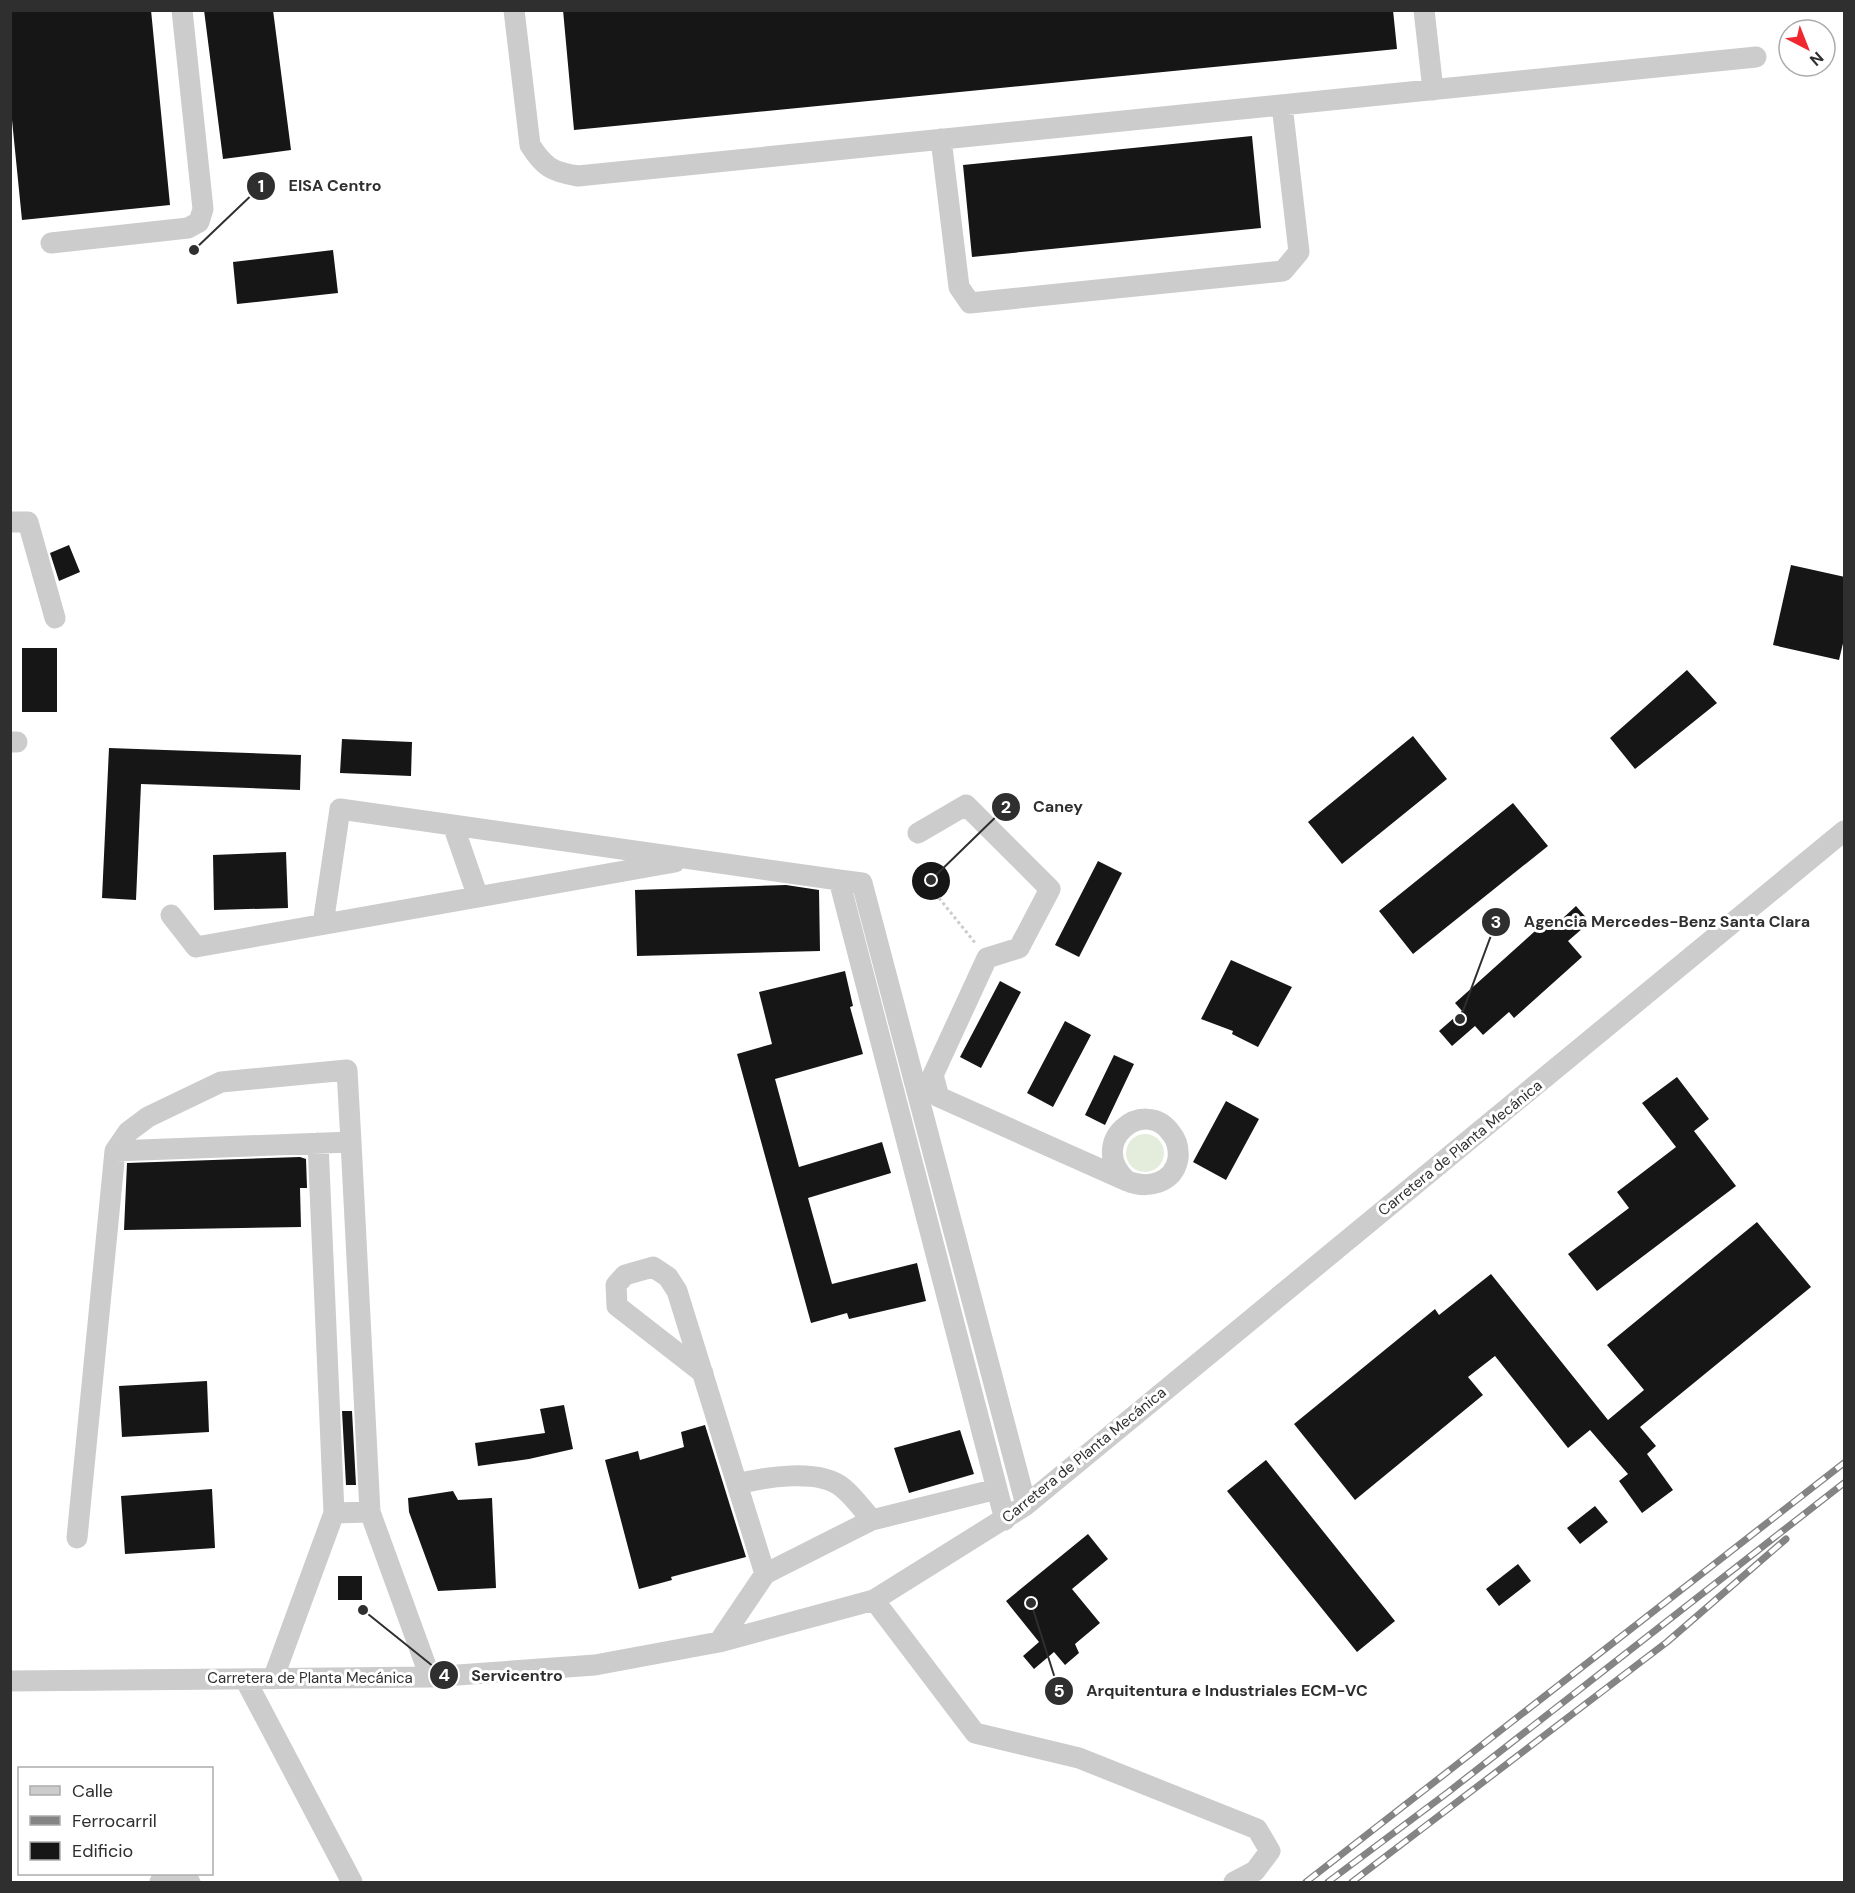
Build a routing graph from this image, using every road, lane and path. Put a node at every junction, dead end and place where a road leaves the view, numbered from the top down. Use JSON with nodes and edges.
{"nodes":[{"id":1,"x":182,"y":10,"type":"edge"},
{"id":2,"x":514,"y":10,"type":"edge"},
{"id":3,"x":1424,"y":10,"type":"edge"},
{"id":4,"x":1756,"y":57,"type":"dead end"},
{"id":5,"x":1433,"y":90,"type":"junction"},
{"id":6,"x":1282,"y":105,"type":"junction"},
{"id":7,"x":941,"y":139,"type":"junction"},
{"id":8,"x":51,"y":243,"type":"dead end"},
{"id":9,"x":10,"y":522,"type":"edge"},
{"id":10,"x":55,"y":618,"type":"dead end"},
{"id":11,"x":453,"y":825,"type":"junction"},
{"id":12,"x":1845,"y":831,"type":"edge"},
{"id":13,"x":918,"y":833,"type":"dead end"},
{"id":14,"x":694,"y":859,"type":"junction"},
{"id":15,"x":839,"y":880,"type":"junction"},
{"id":16,"x":478,"y":897,"type":"junction"},
{"id":17,"x":939,"y":898,"type":"dead end"},
{"id":18,"x":171,"y":915,"type":"dead end"},
{"id":19,"x":323,"y":924,"type":"junction"},
{"id":20,"x":987,"y":957,"type":"junction"},
{"id":21,"x":351,"y":1142,"type":"junction"},
{"id":22,"x":318,"y":1143,"type":"junction"},
{"id":23,"x":115,"y":1151,"type":"junction"},
{"id":24,"x":1127,"y":1180,"type":"dead end"},
{"id":25,"x":703,"y":1373,"type":"junction"},
{"id":26,"x":737,"y":1484,"type":"junction"},
{"id":27,"x":997,"y":1489,"type":"junction"},
{"id":28,"x":1026,"y":1505,"type":"junction"},
{"id":29,"x":370,"y":1512,"type":"junction"},
{"id":30,"x":334,"y":1513,"type":"junction"},
{"id":31,"x":872,"y":1520,"type":"junction"},
{"id":32,"x":1005,"y":1520,"type":"junction"},
{"id":33,"x":77,"y":1539,"type":"dead end"},
{"id":34,"x":765,"y":1574,"type":"junction"},
{"id":35,"x":874,"y":1600,"type":"junction"},
{"id":36,"x":719,"y":1642,"type":"junction"},
{"id":37,"x":430,"y":1677,"type":"junction"},
{"id":38,"x":245,"y":1679,"type":"junction"},
{"id":39,"x":273,"y":1679,"type":"junction"},
{"id":40,"x":10,"y":1681,"type":"edge"},
{"id":41,"x":160,"y":1882,"type":"edge"},
{"id":42,"x":190,"y":1882,"type":"edge"},
{"id":43,"x":352,"y":1882,"type":"edge"},
{"id":44,"x":1234,"y":1882,"type":"edge"}],
"edges":[{"from":1,"to":8,"type":"street"},
{"from":2,"to":7,"type":"street"},
{"from":3,"to":5,"type":"street"},
{"from":4,"to":5,"type":"street"},
{"from":5,"to":6,"type":"street"},
{"from":6,"to":7,"type":"street"},
{"from":6,"to":7,"type":"street"},
{"from":9,"to":10,"type":"street"},
{"from":11,"to":14,"type":"street"},
{"from":11,"to":16,"type":"street"},
{"from":11,"to":19,"type":"street"},
{"from":12,"to":28,"type":"street","name":"Carretera de Planta Mecánica"},
{"from":13,"to":20,"type":"street"},
{"from":14,"to":15,"type":"street"},
{"from":14,"to":16,"type":"street"},
{"from":15,"to":27,"type":"street"},
{"from":15,"to":28,"type":"street"},
{"from":16,"to":19,"type":"street"},
{"from":17,"to":20,"type":"path"},
{"from":18,"to":19,"type":"street"},
{"from":20,"to":24,"type":"street"},
{"from":21,"to":22,"type":"street"},
{"from":21,"to":23,"type":"street"},
{"from":21,"to":29,"type":"street"},
{"from":22,"to":23,"type":"street"},
{"from":22,"to":30,"type":"street"},
{"from":23,"to":33,"type":"street"},
{"from":25,"to":25,"type":"street"},
{"from":25,"to":26,"type":"street"},
{"from":26,"to":31,"type":"street"},
{"from":26,"to":34,"type":"street"},
{"from":27,"to":31,"type":"street"},
{"from":27,"to":32,"type":"street"},
{"from":28,"to":32,"type":"street","name":"Carretera de Planta Mecánica"},
{"from":29,"to":30,"type":"street"},
{"from":29,"to":37,"type":"street"},
{"from":30,"to":39,"type":"street"},
{"from":31,"to":34,"type":"street"},
{"from":32,"to":35,"type":"street","name":"Carretera de Planta Mecánica"},
{"from":34,"to":36,"type":"street"},
{"from":35,"to":36,"type":"street","name":"Carretera de Planta Mecánica"},
{"from":35,"to":44,"type":"street"},
{"from":36,"to":37,"type":"street","name":"Carretera de Planta Mecánica"},
{"from":37,"to":39,"type":"street","name":"Carretera de Planta Mecánica"},
{"from":38,"to":39,"type":"street","name":"Carretera de Planta Mecánica"},
{"from":38,"to":40,"type":"street","name":"Carretera de Planta Mecánica"},
{"from":38,"to":43,"type":"street"},
{"from":41,"to":42,"type":"street"}]}
